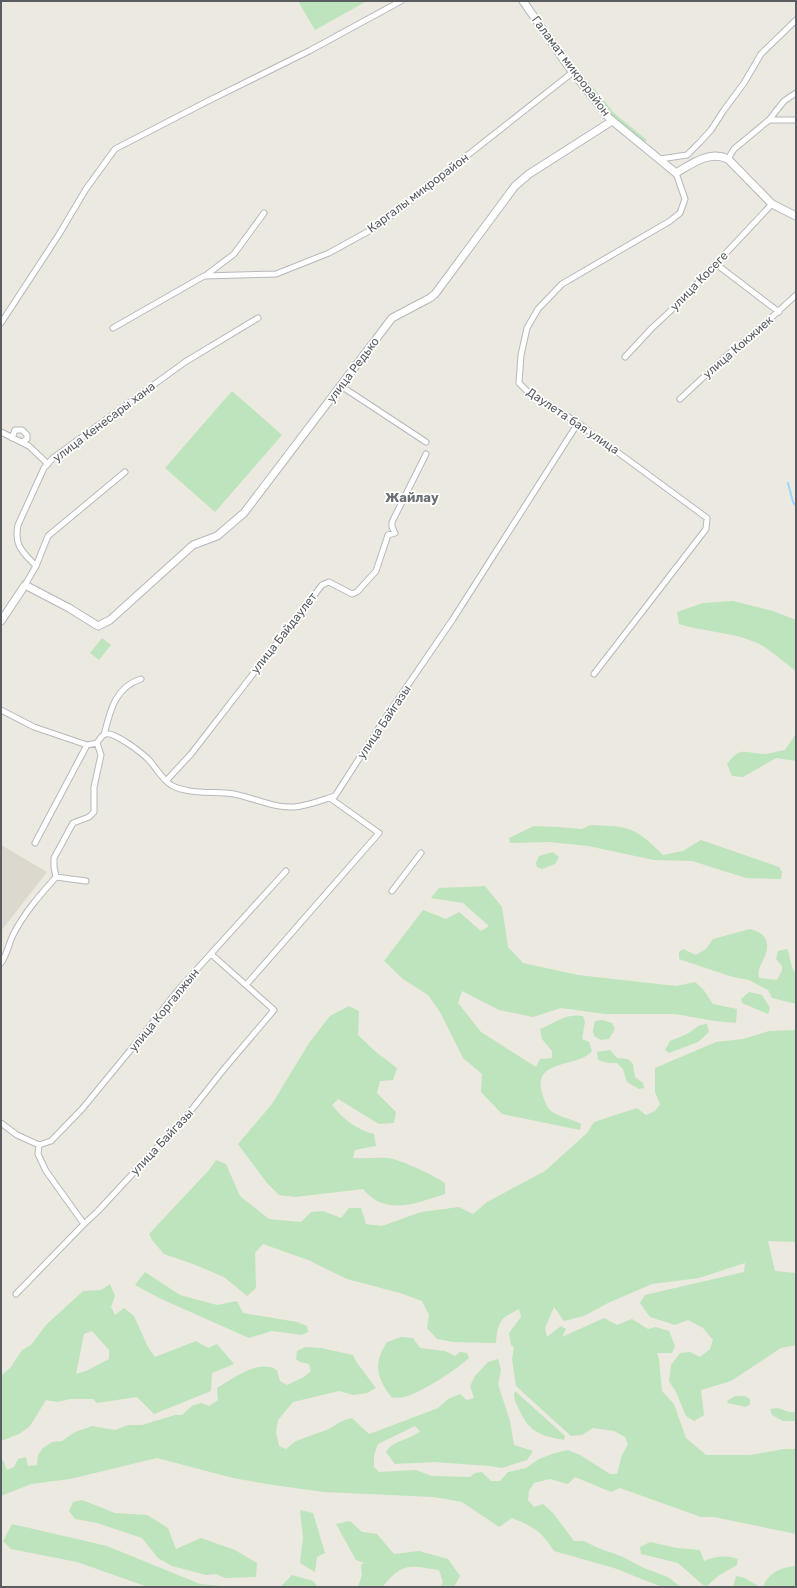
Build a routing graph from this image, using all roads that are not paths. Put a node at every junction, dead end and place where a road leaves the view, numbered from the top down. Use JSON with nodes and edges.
{"nodes":[{"id":1,"x":401,"y":1,"type":"edge"},
{"id":2,"x":523,"y":1,"type":"edge"},
{"id":3,"x":796,"y":20,"type":"edge"},
{"id":4,"x":573,"y":72,"type":"junction"},
{"id":5,"x":796,"y":93,"type":"edge"},
{"id":6,"x":769,"y":120,"type":"junction"},
{"id":7,"x":796,"y":120,"type":"edge"},
{"id":8,"x":612,"y":121,"type":"junction"},
{"id":9,"x":660,"y":159,"type":"junction"},
{"id":10,"x":728,"y":159,"type":"junction"},
{"id":11,"x":676,"y":173,"type":"junction"},
{"id":12,"x":772,"y":204,"type":"junction"},
{"id":13,"x":264,"y":213,"type":"dead end"},
{"id":14,"x":796,"y":216,"type":"edge"},
{"id":15,"x":716,"y":264,"type":"junction"},
{"id":16,"x":204,"y":276,"type":"junction"},
{"id":17,"x":796,"y":296,"type":"edge"},
{"id":18,"x":779,"y":312,"type":"junction"},
{"id":19,"x":258,"y":318,"type":"dead end"},
{"id":20,"x":1,"y":323,"type":"edge"},
{"id":21,"x":113,"y":328,"type":"dead end"},
{"id":22,"x":625,"y":357,"type":"dead end"},
{"id":23,"x":341,"y":386,"type":"junction"},
{"id":24,"x":680,"y":399,"type":"dead end"},
{"id":25,"x":578,"y":423,"type":"junction"},
{"id":26,"x":1,"y":432,"type":"edge"},
{"id":27,"x":12,"y":438,"type":"junction"},
{"id":28,"x":22,"y":442,"type":"junction"},
{"id":29,"x":426,"y":442,"type":"dead end"},
{"id":30,"x":426,"y":454,"type":"dead end"},
{"id":31,"x":48,"y":464,"type":"junction"},
{"id":32,"x":125,"y":472,"type":"dead end"},
{"id":33,"x":36,"y":566,"type":"junction"},
{"id":34,"x":25,"y":585,"type":"junction"},
{"id":35,"x":1,"y":621,"type":"edge"},
{"id":36,"x":594,"y":674,"type":"dead end"},
{"id":37,"x":141,"y":679,"type":"dead end"},
{"id":38,"x":1,"y":710,"type":"edge"},
{"id":39,"x":104,"y":735,"type":"junction"},
{"id":40,"x":97,"y":743,"type":"junction"},
{"id":41,"x":87,"y":745,"type":"junction"},
{"id":42,"x":166,"y":782,"type":"junction"},
{"id":43,"x":330,"y":798,"type":"junction"},
{"id":44,"x":35,"y":843,"type":"dead end"},
{"id":45,"x":422,"y":853,"type":"dead end"},
{"id":46,"x":286,"y":871,"type":"dead end"},
{"id":47,"x":56,"y":877,"type":"junction"},
{"id":48,"x":86,"y":881,"type":"dead end"},
{"id":49,"x":392,"y":891,"type":"dead end"},
{"id":50,"x":211,"y":954,"type":"junction"},
{"id":51,"x":1,"y":963,"type":"edge"},
{"id":52,"x":246,"y":985,"type":"junction"},
{"id":53,"x":1,"y":1123,"type":"edge"},
{"id":54,"x":39,"y":1145,"type":"junction"},
{"id":55,"x":84,"y":1224,"type":"junction"},
{"id":56,"x":16,"y":1294,"type":"dead end"}],
"edges":[{"from":1,"to":20,"type":"street"},
{"from":2,"to":4,"type":"street","name":"Галамат микрорайон"},
{"from":3,"to":9,"type":"street"},
{"from":4,"to":8,"type":"street","name":"Галамат микрорайон"},
{"from":4,"to":16,"type":"street","name":"Каргалы микрорайон"},
{"from":5,"to":6,"type":"street"},
{"from":6,"to":7,"type":"street"},
{"from":6,"to":10,"type":"street"},
{"from":8,"to":9,"type":"street","name":"Галамат микрорайон"},
{"from":8,"to":23,"type":"street","name":"улица Редько"},
{"from":9,"to":11,"type":"street","name":"Галамат микрорайон"},
{"from":10,"to":11,"type":"street"},
{"from":10,"to":12,"type":"street"},
{"from":11,"to":25,"type":"street","name":"Даулета бая улица"},
{"from":12,"to":14,"type":"street"},
{"from":12,"to":15,"type":"street","name":"улица Косеге"},
{"from":13,"to":16,"type":"street"},
{"from":15,"to":18,"type":"street"},
{"from":15,"to":22,"type":"street","name":"улица Косеге"},
{"from":16,"to":21,"type":"street","name":"Каргалы микрорайон"},
{"from":17,"to":18,"type":"street","name":"улица Кокжиек"},
{"from":18,"to":24,"type":"street","name":"улица Кокжиек"},
{"from":19,"to":31,"type":"street","name":"улица Кенесары хана"},
{"from":23,"to":29,"type":"street"},
{"from":23,"to":34,"type":"street","name":"улица Редько"},
{"from":25,"to":36,"type":"street","name":"Даулета бая улица"},
{"from":25,"to":43,"type":"street","name":"улица Байгазы"},
{"from":26,"to":27,"type":"street"},
{"from":27,"to":28,"type":"street"},
{"from":27,"to":28,"type":"street"},
{"from":28,"to":31,"type":"street"},
{"from":30,"to":42,"type":"street","name":"улица Байдаулет"},
{"from":31,"to":33,"type":"street","name":"улица Кенесары хана"},
{"from":32,"to":33,"type":"street"},
{"from":33,"to":34,"type":"street"},
{"from":34,"to":35,"type":"street"},
{"from":37,"to":39,"type":"street"},
{"from":38,"to":41,"type":"street"},
{"from":39,"to":40,"type":"street"},
{"from":39,"to":42,"type":"street"},
{"from":40,"to":41,"type":"street"},
{"from":40,"to":47,"type":"street"},
{"from":41,"to":44,"type":"street"},
{"from":42,"to":43,"type":"street"},
{"from":43,"to":52,"type":"street"},
{"from":45,"to":49,"type":"street"},
{"from":46,"to":50,"type":"street","name":"улица Коргалжын"},
{"from":47,"to":48,"type":"street"},
{"from":47,"to":51,"type":"street"},
{"from":50,"to":52,"type":"street","name":"улица Байгазы"},
{"from":50,"to":54,"type":"street","name":"улица Коргалжын"},
{"from":52,"to":55,"type":"street","name":"улица Байгазы"},
{"from":53,"to":54,"type":"street"},
{"from":54,"to":55,"type":"street"},
{"from":55,"to":56,"type":"street","name":"улица Байгазы"}]}
